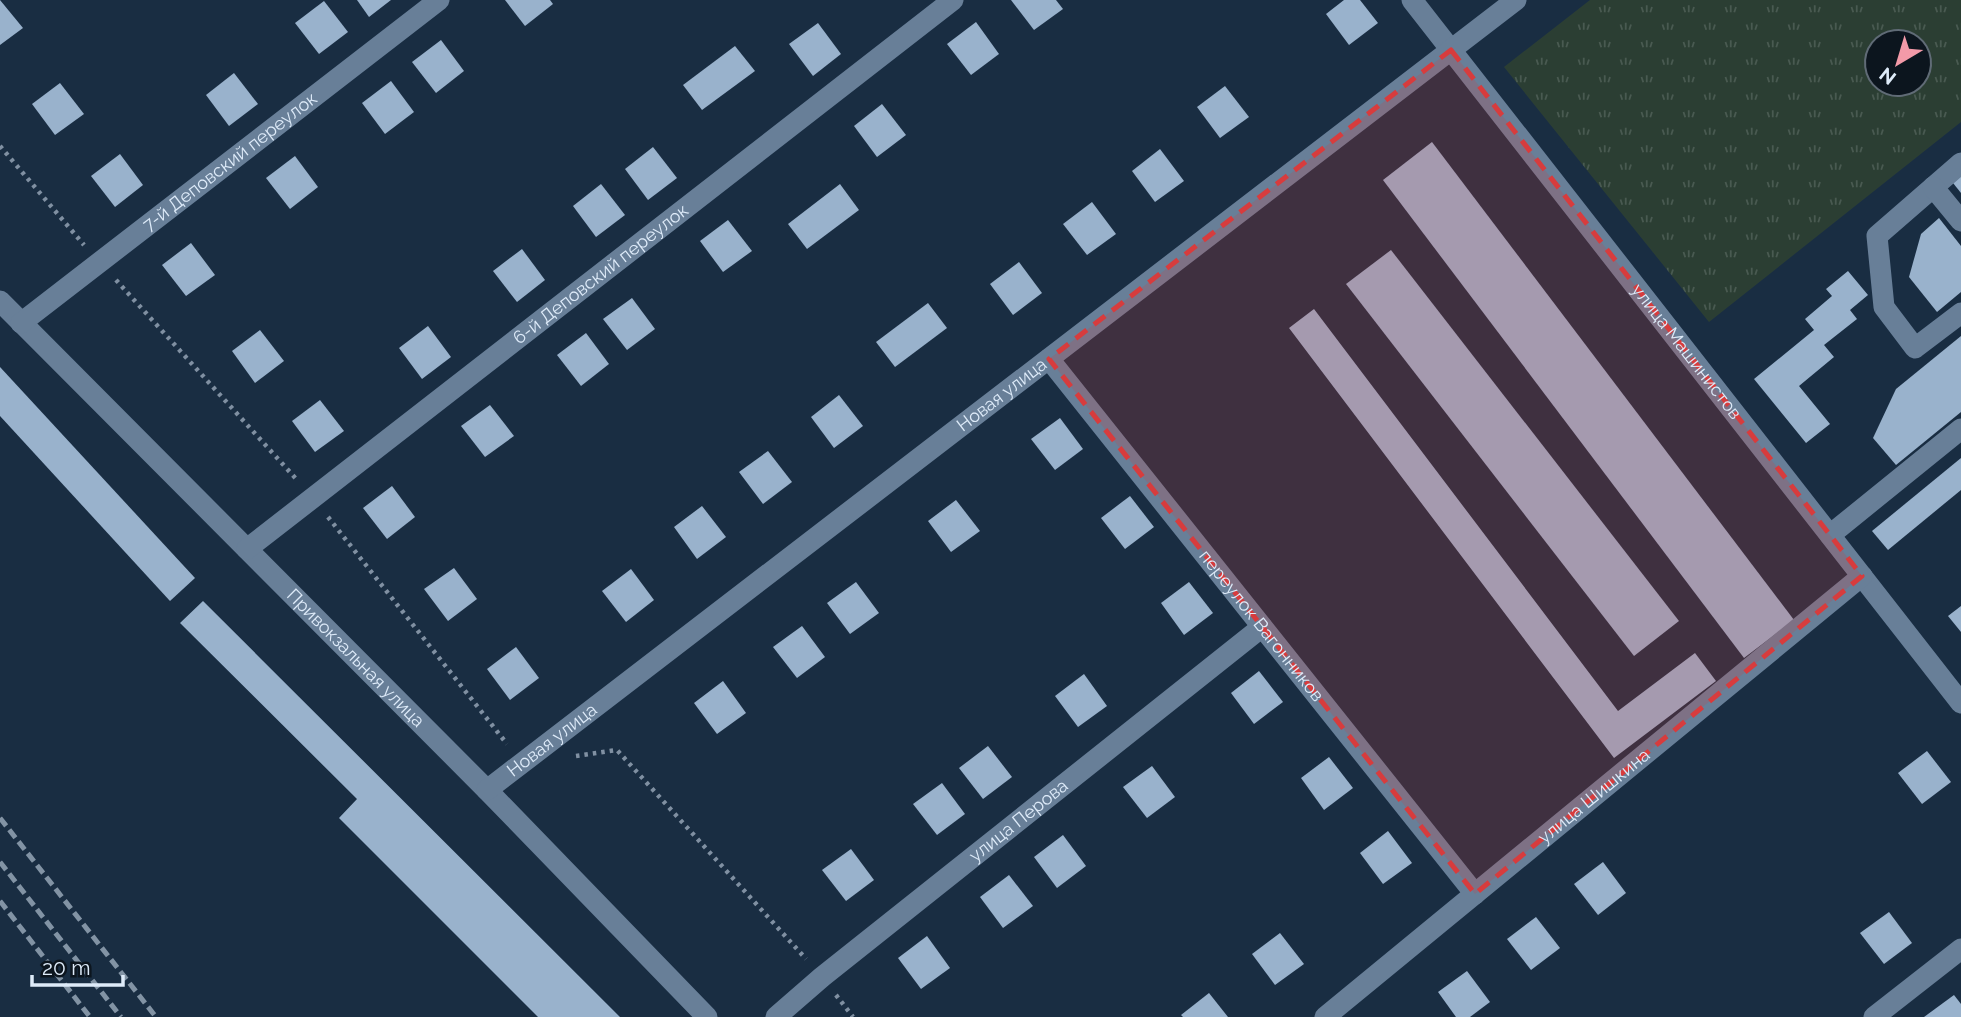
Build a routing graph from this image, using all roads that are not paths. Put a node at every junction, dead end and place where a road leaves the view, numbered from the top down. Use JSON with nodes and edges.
{"nodes":[{"id":1,"x":439,"y":0,"type":"edge"},
{"id":2,"x":953,"y":0,"type":"edge"},
{"id":3,"x":1412,"y":0,"type":"edge"},
{"id":4,"x":1516,"y":0,"type":"edge"},
{"id":5,"x":1451,"y":50,"type":"junction"},
{"id":6,"x":1961,"y":163,"type":"edge"},
{"id":7,"x":1933,"y":187,"type":"junction"},
{"id":8,"x":1961,"y":221,"type":"edge"},
{"id":9,"x":0,"y":301,"type":"edge"},
{"id":10,"x":1961,"y":313,"type":"edge"},
{"id":11,"x":22,"y":323,"type":"junction"},
{"id":12,"x":1049,"y":359,"type":"junction"},
{"id":13,"x":1961,"y":429,"type":"edge"},
{"id":14,"x":1830,"y":535,"type":"junction"},
{"id":15,"x":247,"y":549,"type":"junction"},
{"id":16,"x":1862,"y":576,"type":"junction"},
{"id":17,"x":1262,"y":627,"type":"junction"},
{"id":18,"x":1961,"y":703,"type":"edge"},
{"id":19,"x":487,"y":790,"type":"junction"},
{"id":20,"x":1475,"y":894,"type":"junction"},
{"id":21,"x":1961,"y":949,"type":"edge"},
{"id":22,"x":707,"y":1017,"type":"edge"},
{"id":23,"x":776,"y":1017,"type":"edge"},
{"id":24,"x":1325,"y":1017,"type":"edge"},
{"id":25,"x":1874,"y":1017,"type":"edge"}],
"edges":[{"from":1,"to":11,"type":"street","name":"7-й Деповский переулок"},
{"from":2,"to":15,"type":"street","name":"6-й Деповский переулок"},
{"from":3,"to":5,"type":"street","name":"улица Машинистов"},
{"from":4,"to":5,"type":"street","name":"Новая улица"},
{"from":5,"to":12,"type":"street","name":"Новая улица"},
{"from":5,"to":14,"type":"street","name":"улица Машинистов"},
{"from":6,"to":7,"type":"street"},
{"from":7,"to":8,"type":"street"},
{"from":7,"to":10,"type":"street"},
{"from":9,"to":11,"type":"street","name":"Привокзальная улица"},
{"from":11,"to":15,"type":"street","name":"Привокзальная улица"},
{"from":12,"to":17,"type":"street","name":"переулок Вагонников"},
{"from":12,"to":19,"type":"street","name":"Новая улица"},
{"from":13,"to":14,"type":"street"},
{"from":14,"to":16,"type":"street","name":"улица Машинистов"},
{"from":15,"to":19,"type":"street","name":"Привокзальная улица"},
{"from":16,"to":18,"type":"street","name":"улица Машинистов"},
{"from":16,"to":20,"type":"street","name":"улица Шишкина"},
{"from":17,"to":20,"type":"street","name":"переулок Вагонников"},
{"from":17,"to":23,"type":"street","name":"улица Перова"},
{"from":19,"to":22,"type":"street","name":"Привокзальная улица"},
{"from":20,"to":24,"type":"street","name":"улица Шишкина"},
{"from":21,"to":25,"type":"street"}]}
